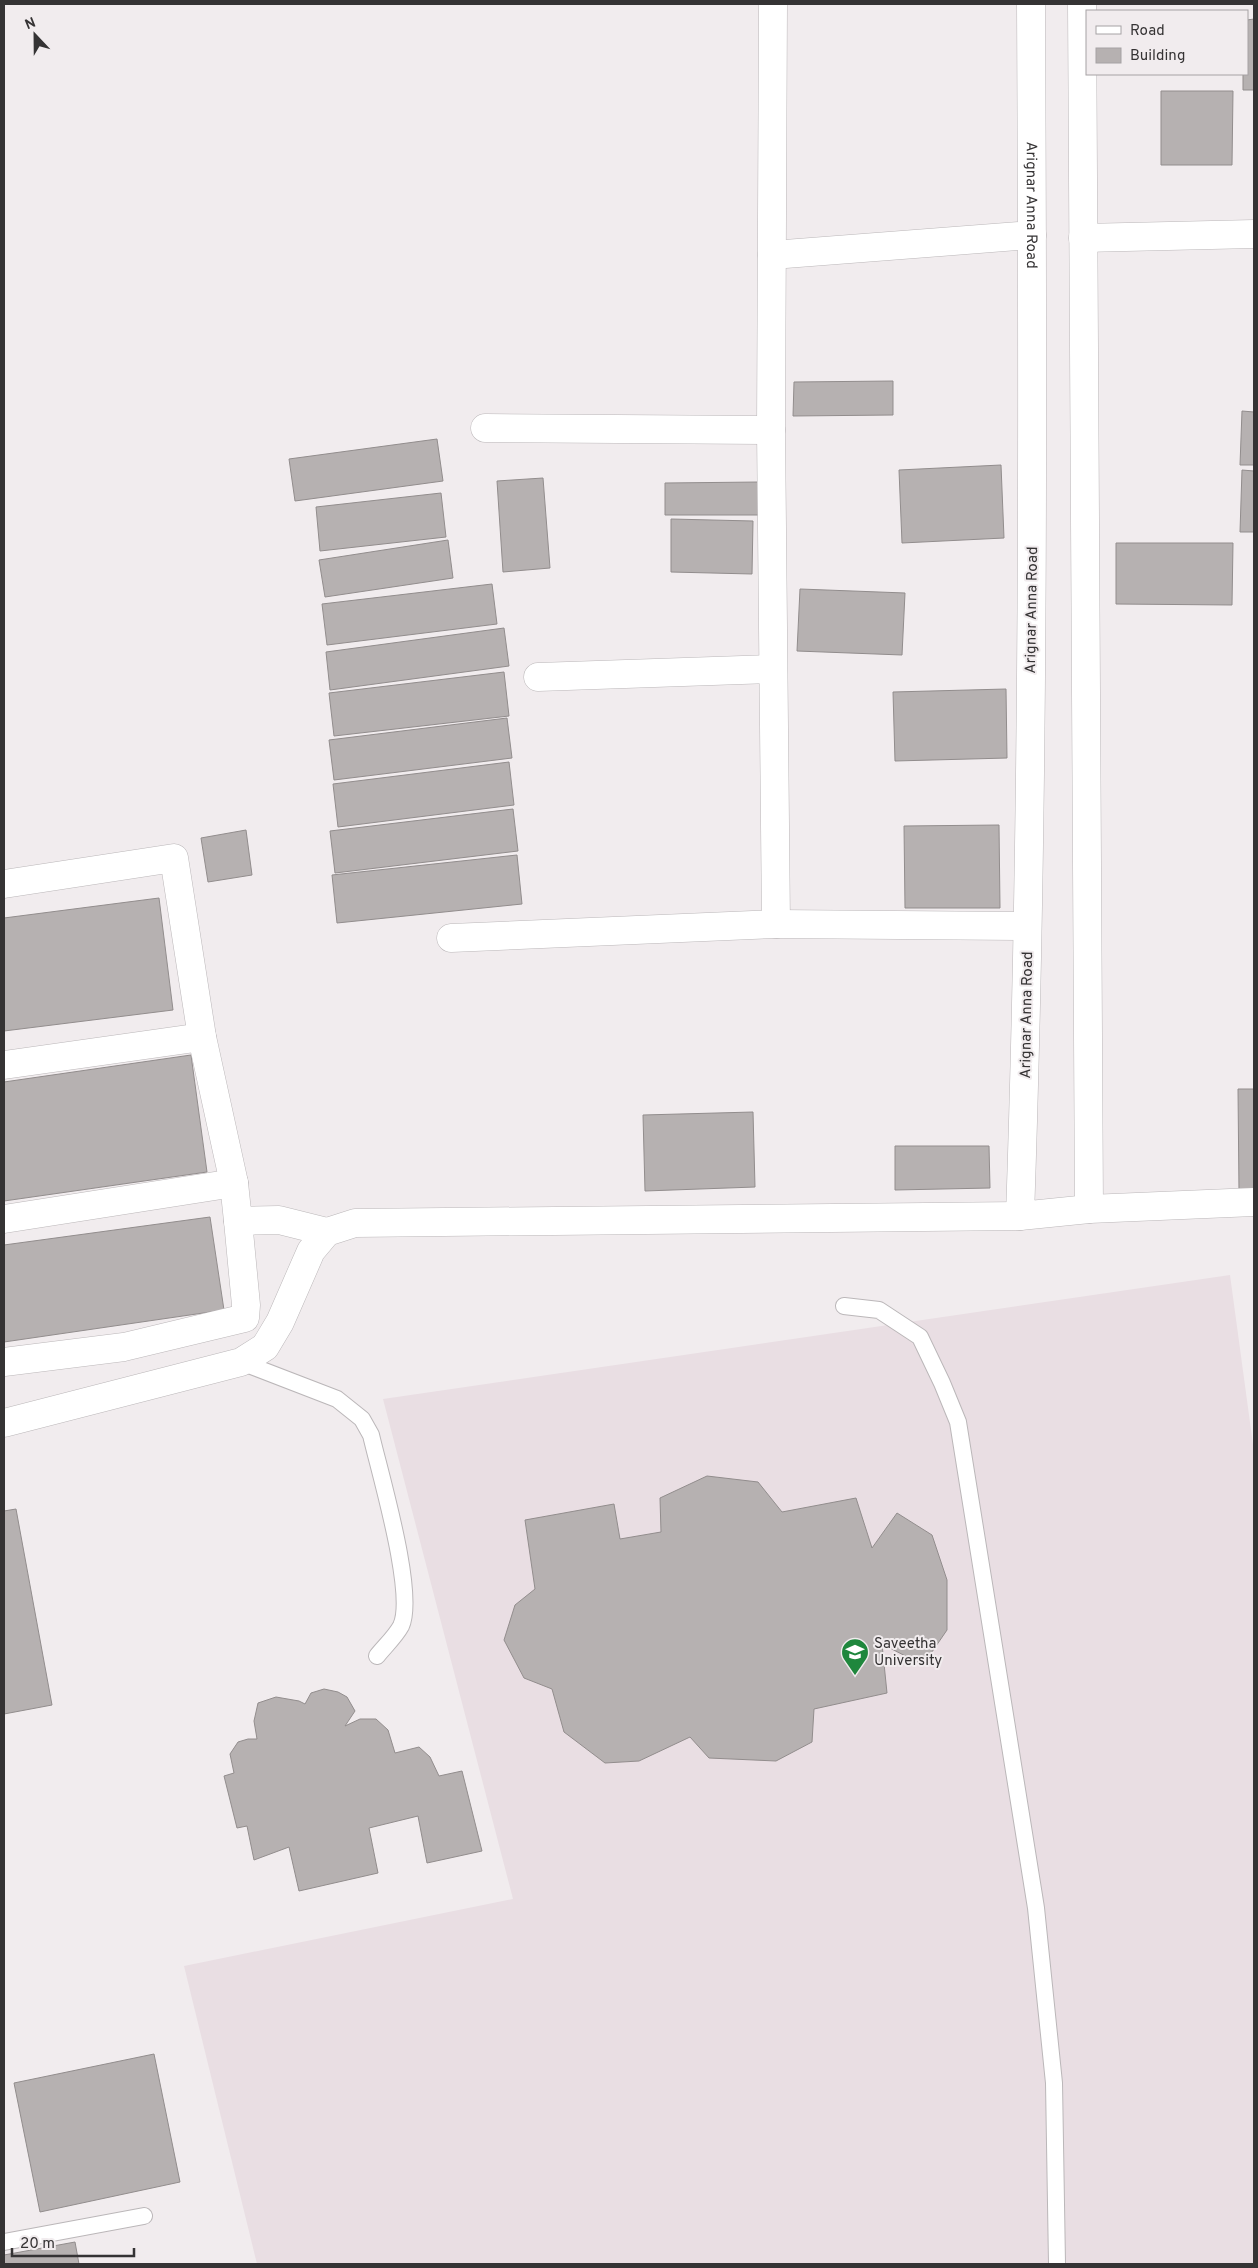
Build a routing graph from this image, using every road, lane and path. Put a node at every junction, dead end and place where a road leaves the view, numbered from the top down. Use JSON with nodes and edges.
{"nodes":[{"id":1,"x":773,"y":4,"type":"edge"},
{"id":2,"x":1031,"y":4,"type":"edge"},
{"id":3,"x":1082,"y":4,"type":"edge"},
{"id":4,"x":1032,"y":234,"type":"junction"},
{"id":5,"x":1254,"y":234,"type":"edge"},
{"id":6,"x":1083,"y":238,"type":"junction"},
{"id":7,"x":772,"y":255,"type":"junction"},
{"id":8,"x":485,"y":428,"type":"dead end"},
{"id":9,"x":771,"y":430,"type":"junction"},
{"id":10,"x":773,"y":669,"type":"junction"},
{"id":11,"x":538,"y":677,"type":"dead end"},
{"id":12,"x":4,"y":884,"type":"edge"},
{"id":13,"x":776,"y":924,"type":"junction"},
{"id":14,"x":1027,"y":926,"type":"junction"},
{"id":15,"x":451,"y":938,"type":"dead end"},
{"id":16,"x":202,"y":1038,"type":"junction"},
{"id":17,"x":4,"y":1065,"type":"edge"},
{"id":18,"x":234,"y":1183,"type":"junction"},
{"id":19,"x":1254,"y":1202,"type":"edge"},
{"id":20,"x":1088,"y":1209,"type":"junction"},
{"id":21,"x":1020,"y":1216,"type":"junction"},
{"id":22,"x":4,"y":1219,"type":"edge"},
{"id":23,"x":238,"y":1220,"type":"junction"},
{"id":24,"x":326,"y":1232,"type":"junction"},
{"id":25,"x":844,"y":1306,"type":"dead end"},
{"id":26,"x":4,"y":1362,"type":"edge"},
{"id":27,"x":241,"y":1362,"type":"junction"},
{"id":28,"x":4,"y":1423,"type":"edge"},
{"id":29,"x":376,"y":1656,"type":"dead end"},
{"id":30,"x":144,"y":2216,"type":"dead end"},
{"id":31,"x":4,"y":2242,"type":"edge"},
{"id":32,"x":1057,"y":2264,"type":"edge"}],
"edges":[{"from":1,"to":7,"type":"street"},
{"from":2,"to":4,"type":"street","name":"Arignar Anna Road"},
{"from":3,"to":6,"type":"street"},
{"from":4,"to":7,"type":"street"},
{"from":4,"to":14,"type":"street","name":"Arignar Anna Road"},
{"from":5,"to":6,"type":"street"},
{"from":6,"to":20,"type":"street"},
{"from":7,"to":9,"type":"street"},
{"from":8,"to":9,"type":"street"},
{"from":9,"to":10,"type":"street"},
{"from":10,"to":11,"type":"street"},
{"from":10,"to":13,"type":"street"},
{"from":12,"to":16,"type":"street"},
{"from":13,"to":14,"type":"street"},
{"from":13,"to":15,"type":"street"},
{"from":14,"to":21,"type":"street","name":"Arignar Anna Road"},
{"from":16,"to":17,"type":"street"},
{"from":16,"to":18,"type":"street"},
{"from":18,"to":22,"type":"street"},
{"from":18,"to":23,"type":"street"},
{"from":19,"to":20,"type":"street"},
{"from":20,"to":21,"type":"street"},
{"from":21,"to":24,"type":"street"},
{"from":23,"to":24,"type":"street"},
{"from":23,"to":26,"type":"street"},
{"from":24,"to":27,"type":"street"},
{"from":25,"to":32,"type":"lane"},
{"from":27,"to":28,"type":"street"},
{"from":27,"to":29,"type":"lane"},
{"from":30,"to":31,"type":"lane"}]}
